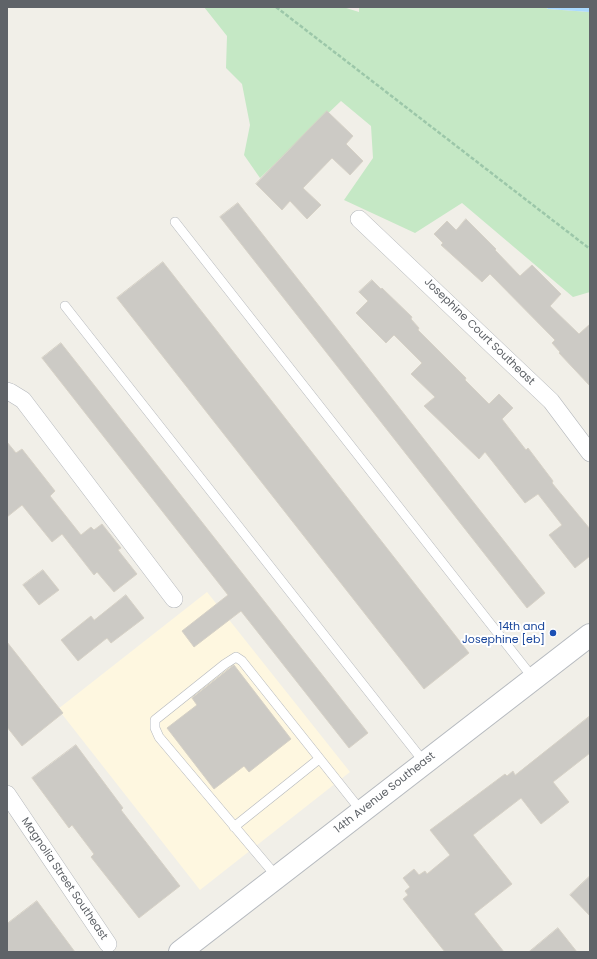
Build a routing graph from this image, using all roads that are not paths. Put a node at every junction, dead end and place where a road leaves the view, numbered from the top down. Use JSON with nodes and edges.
{"nodes":[{"id":1,"x":359,"y":219,"type":"dead end"},
{"id":2,"x":175,"y":222,"type":"dead end"},
{"id":3,"x":65,"y":306,"type":"dead end"},
{"id":4,"x":7,"y":391,"type":"edge"},
{"id":5,"x":590,"y":454,"type":"edge"},
{"id":6,"x":174,"y":599,"type":"dead end"},
{"id":7,"x":590,"y":635,"type":"edge"},
{"id":8,"x":533,"y":678,"type":"junction"},
{"id":9,"x":319,"y":759,"type":"junction"},
{"id":10,"x":424,"y":762,"type":"junction"},
{"id":11,"x":7,"y":794,"type":"edge"},
{"id":12,"x":362,"y":812,"type":"junction"},
{"id":13,"x":234,"y":827,"type":"junction"},
{"id":14,"x":277,"y":878,"type":"junction"},
{"id":15,"x":108,"y":944,"type":"dead end"},
{"id":16,"x":180,"y":952,"type":"edge"}],
"edges":[{"from":1,"to":5,"type":"street","name":"Josephine Court Southeast"},
{"from":2,"to":8,"type":"lane"},
{"from":3,"to":10,"type":"lane"},
{"from":4,"to":6,"type":"street"},
{"from":7,"to":8,"type":"street","name":"14th Avenue Southeast"},
{"from":8,"to":10,"type":"street","name":"14th Avenue Southeast"},
{"from":9,"to":12,"type":"lane"},
{"from":9,"to":13,"type":"lane"},
{"from":9,"to":13,"type":"lane"},
{"from":10,"to":12,"type":"street","name":"14th Avenue Southeast"},
{"from":11,"to":15,"type":"street","name":"Magnolia Street Southeast"},
{"from":12,"to":14,"type":"street","name":"14th Avenue Southeast"},
{"from":13,"to":14,"type":"lane"},
{"from":14,"to":16,"type":"street","name":"14th Avenue Southeast"}]}
